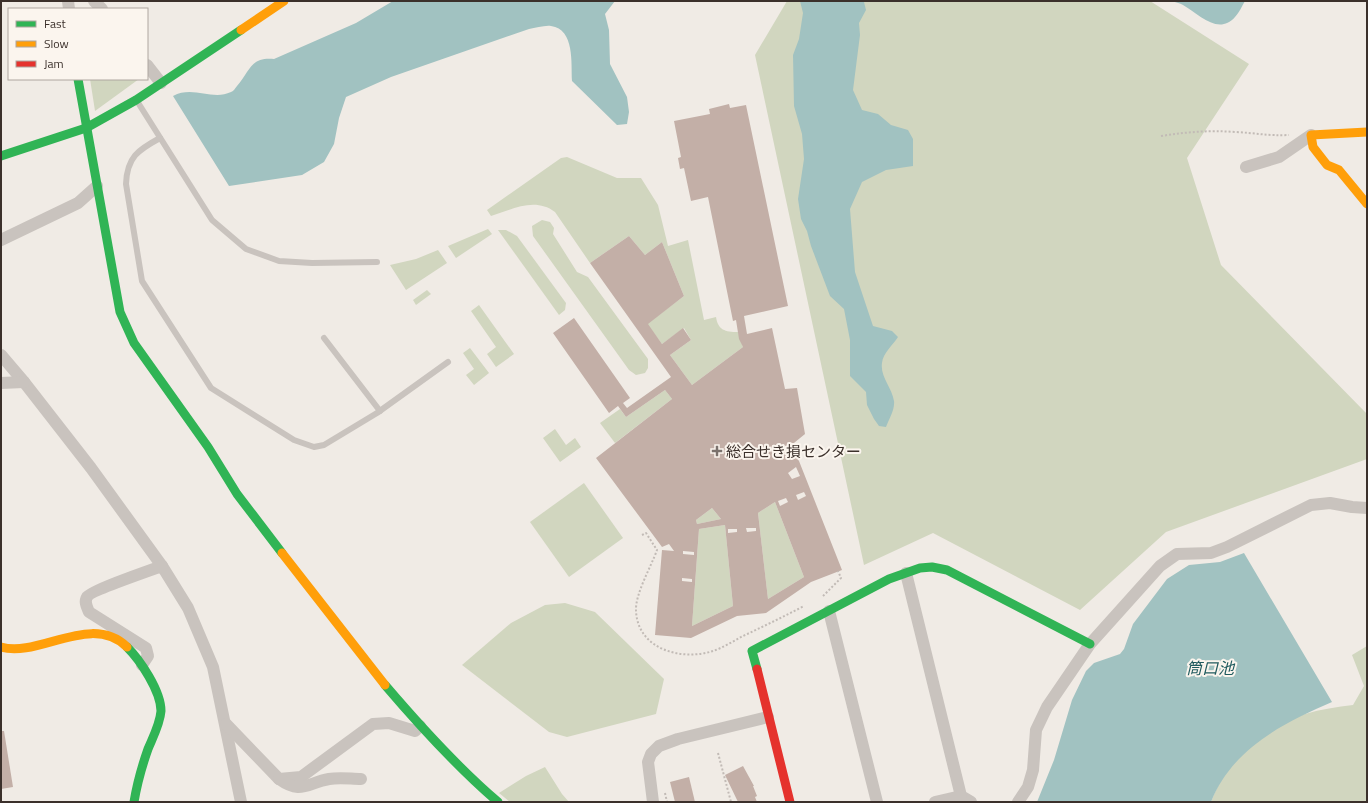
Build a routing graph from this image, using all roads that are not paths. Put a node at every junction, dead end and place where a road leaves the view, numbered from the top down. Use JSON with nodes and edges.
{"nodes":[{"id":1,"x":284,"y":1,"type":"edge"},
{"id":2,"x":148,"y":66,"type":"edge"},
{"id":3,"x":78,"y":80,"type":"edge"},
{"id":4,"x":161,"y":82,"type":"junction"},
{"id":5,"x":136,"y":100,"type":"junction"},
{"id":6,"x":86,"y":128,"type":"junction"},
{"id":7,"x":1367,"y":132,"type":"edge"},
{"id":8,"x":1312,"y":135,"type":"junction"},
{"id":9,"x":160,"y":138,"type":"junction"},
{"id":10,"x":1,"y":156,"type":"edge"},
{"id":11,"x":1246,"y":167,"type":"dead end"},
{"id":12,"x":97,"y":186,"type":"junction"},
{"id":13,"x":1367,"y":204,"type":"edge"},
{"id":14,"x":1,"y":240,"type":"edge"},
{"id":15,"x":378,"y":262,"type":"dead end"},
{"id":16,"x":324,"y":338,"type":"dead end"},
{"id":17,"x":1,"y":355,"type":"edge"},
{"id":18,"x":448,"y":362,"type":"dead end"},
{"id":19,"x":24,"y":382,"type":"junction"},
{"id":20,"x":1,"y":384,"type":"edge"},
{"id":21,"x":380,"y":411,"type":"junction"},
{"id":22,"x":1367,"y":508,"type":"edge"},
{"id":23,"x":162,"y":566,"type":"junction"},
{"id":24,"x":906,"y":573,"type":"junction"},
{"id":25,"x":829,"y":610,"type":"junction"},
{"id":26,"x":1090,"y":644,"type":"junction"},
{"id":27,"x":1,"y":648,"type":"edge"},
{"id":28,"x":142,"y":665,"type":"junction"},
{"id":29,"x":768,"y":717,"type":"junction"},
{"id":30,"x":225,"y":723,"type":"junction"},
{"id":31,"x":420,"y":726,"type":"junction"},
{"id":32,"x":279,"y":779,"type":"junction"},
{"id":33,"x":361,"y":779,"type":"dead end"},
{"id":34,"x":966,"y":799,"type":"edge"},
{"id":35,"x":134,"y":802,"type":"edge"},
{"id":36,"x":241,"y":802,"type":"edge"},
{"id":37,"x":498,"y":802,"type":"edge"},
{"id":38,"x":653,"y":802,"type":"edge"},
{"id":39,"x":790,"y":802,"type":"edge"},
{"id":40,"x":876,"y":802,"type":"edge"},
{"id":41,"x":935,"y":802,"type":"edge"},
{"id":42,"x":1018,"y":802,"type":"edge"}],
"edges":[{"from":1,"to":4,"type":"street"},
{"from":2,"to":4,"type":"street"},
{"from":3,"to":6,"type":"street"},
{"from":4,"to":5,"type":"street"},
{"from":5,"to":6,"type":"street"},
{"from":5,"to":9,"type":"lane"},
{"from":6,"to":10,"type":"street"},
{"from":6,"to":12,"type":"street"},
{"from":7,"to":8,"type":"street"},
{"from":8,"to":11,"type":"street"},
{"from":8,"to":13,"type":"street"},
{"from":9,"to":15,"type":"lane"},
{"from":9,"to":21,"type":"lane"},
{"from":12,"to":14,"type":"street"},
{"from":12,"to":31,"type":"street"},
{"from":16,"to":21,"type":"lane"},
{"from":17,"to":19,"type":"street"},
{"from":18,"to":21,"type":"lane"},
{"from":19,"to":20,"type":"street"},
{"from":19,"to":23,"type":"street"},
{"from":22,"to":26,"type":"street"},
{"from":23,"to":28,"type":"street"},
{"from":23,"to":30,"type":"street"},
{"from":24,"to":25,"type":"street"},
{"from":24,"to":26,"type":"street"},
{"from":24,"to":34,"type":"street"},
{"from":25,"to":29,"type":"street"},
{"from":25,"to":40,"type":"street"},
{"from":26,"to":42,"type":"street"},
{"from":27,"to":28,"type":"street"},
{"from":28,"to":35,"type":"street"},
{"from":29,"to":38,"type":"street"},
{"from":29,"to":39,"type":"street"},
{"from":30,"to":32,"type":"street"},
{"from":30,"to":36,"type":"street"},
{"from":31,"to":32,"type":"street"},
{"from":31,"to":37,"type":"street"},
{"from":32,"to":33,"type":"street"},
{"from":34,"to":41,"type":"street"}]}
